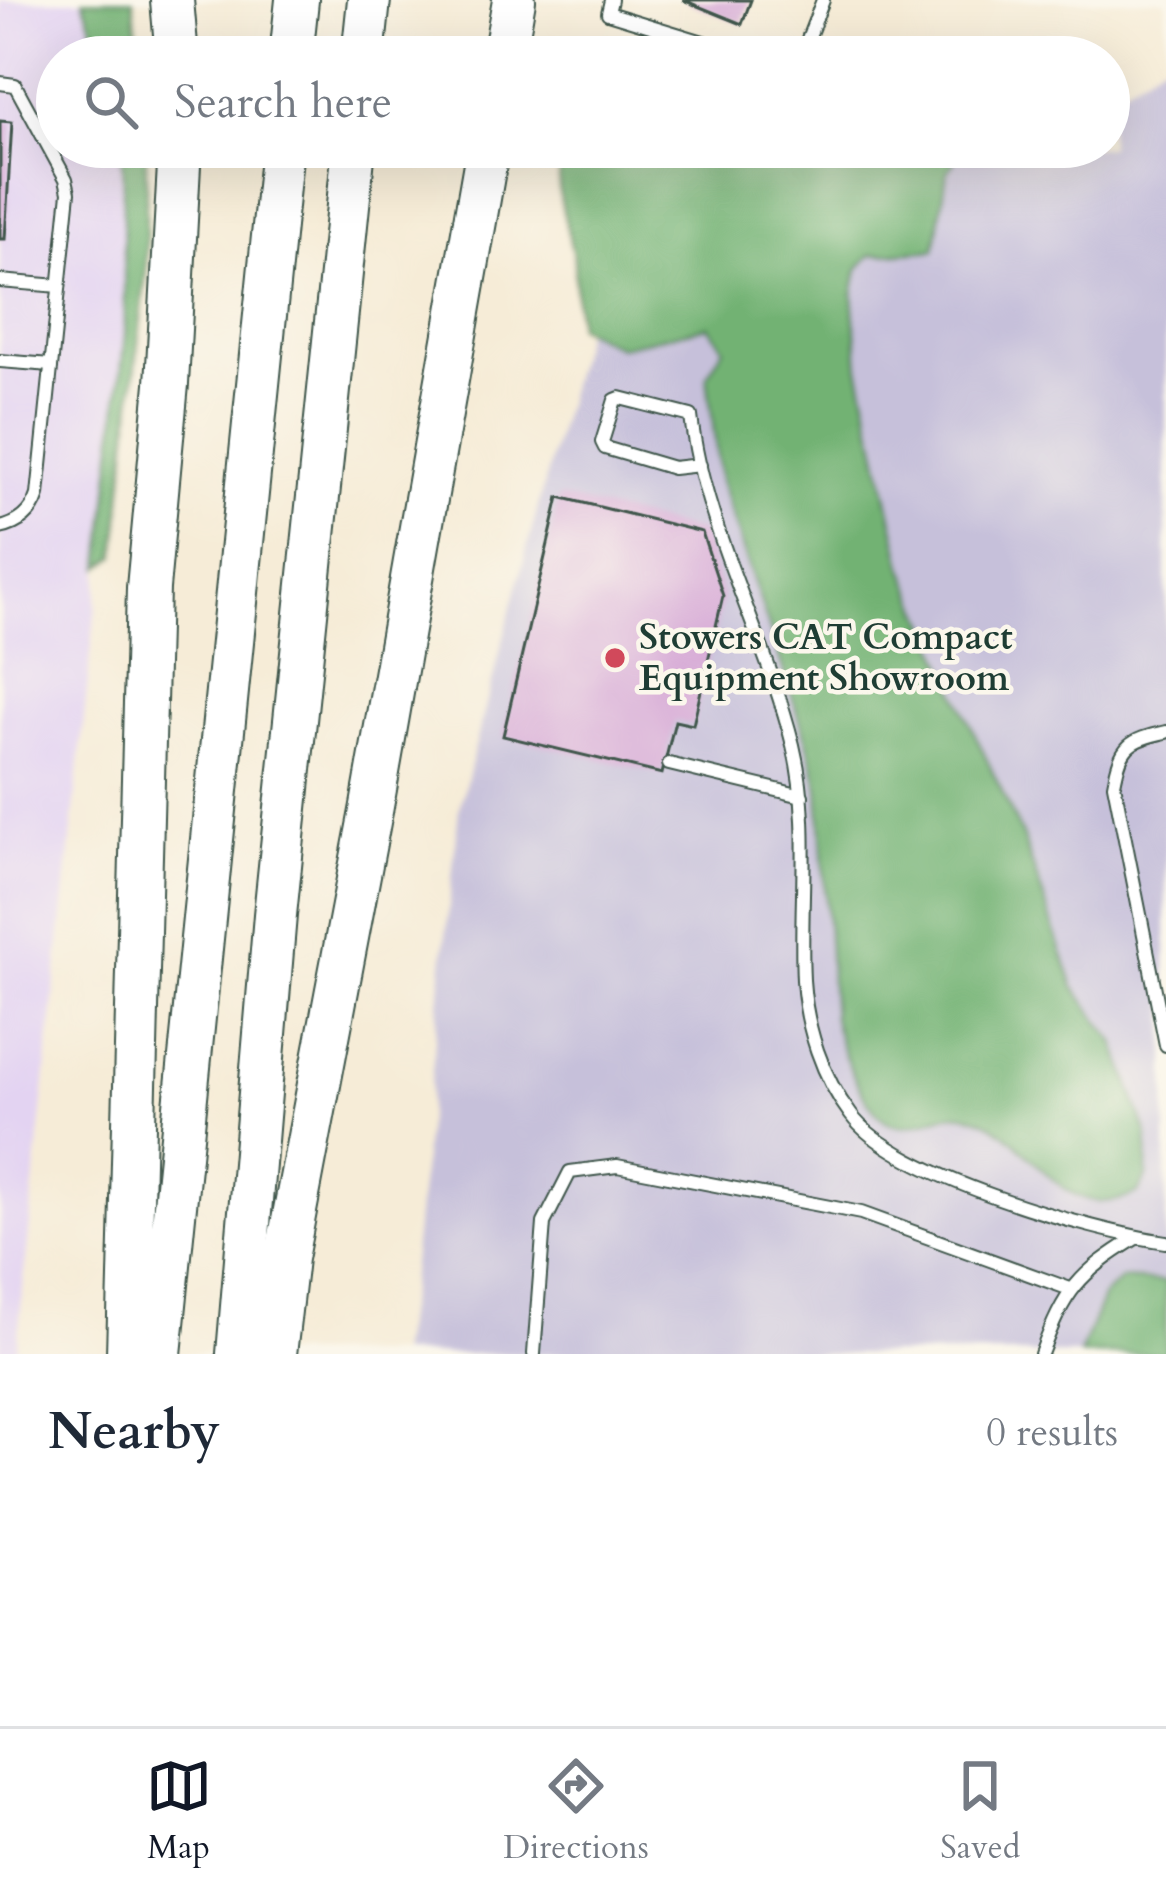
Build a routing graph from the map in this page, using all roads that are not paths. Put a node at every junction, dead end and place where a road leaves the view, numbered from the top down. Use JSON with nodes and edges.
{"nodes":[{"id":1,"x":172,"y":0,"type":"edge"},
{"id":2,"x":297,"y":0,"type":"edge"},
{"id":3,"x":369,"y":0,"type":"edge"},
{"id":4,"x":514,"y":0,"type":"edge"},
{"id":5,"x":611,"y":0,"type":"edge"},
{"id":6,"x":823,"y":0,"type":"edge"},
{"id":7,"x":175,"y":36,"type":"edge"},
{"id":8,"x":293,"y":36,"type":"edge"},
{"id":9,"x":365,"y":36,"type":"edge"},
{"id":10,"x":508,"y":36,"type":"edge"},
{"id":11,"x":683,"y":36,"type":"edge"},
{"id":12,"x":809,"y":36,"type":"edge"},
{"id":13,"x":0,"y":83,"type":"edge"},
{"id":14,"x":36,"y":124,"type":"edge"},
{"id":15,"x":60,"y":168,"type":"edge"},
{"id":16,"x":179,"y":168,"type":"edge"},
{"id":17,"x":280,"y":168,"type":"edge"},
{"id":18,"x":351,"y":168,"type":"edge"},
{"id":19,"x":484,"y":168,"type":"edge"},
{"id":20,"x":0,"y":281,"type":"edge"},
{"id":21,"x":59,"y":286,"type":"junction"},
{"id":22,"x":0,"y":361,"type":"edge"},
{"id":23,"x":50,"y":365,"type":"junction"},
{"id":24,"x":700,"y":465,"type":"junction"},
{"id":25,"x":0,"y":527,"type":"edge"},
{"id":26,"x":1166,"y":732,"type":"edge"},
{"id":27,"x":669,"y":764,"type":"dead end"},
{"id":28,"x":802,"y":796,"type":"junction"},
{"id":29,"x":1166,"y":1045,"type":"edge"},
{"id":30,"x":1136,"y":1238,"type":"junction"},
{"id":31,"x":1166,"y":1242,"type":"edge"},
{"id":32,"x":1070,"y":1288,"type":"junction"},
{"id":33,"x":128,"y":1354,"type":"edge"},
{"id":34,"x":160,"y":1354,"type":"edge"},
{"id":35,"x":238,"y":1354,"type":"edge"},
{"id":36,"x":274,"y":1354,"type":"edge"},
{"id":37,"x":534,"y":1354,"type":"edge"},
{"id":38,"x":1040,"y":1354,"type":"edge"}],
"edges":[{"from":1,"to":7,"type":"highway"},
{"from":2,"to":8,"type":"highway"},
{"from":3,"to":9,"type":"highway"},
{"from":4,"to":10,"type":"highway"},
{"from":5,"to":11,"type":"lane"},
{"from":6,"to":12,"type":"lane"},
{"from":13,"to":14,"type":"lane"},
{"from":15,"to":21,"type":"lane"},
{"from":16,"to":33,"type":"highway"},
{"from":17,"to":34,"type":"highway"},
{"from":18,"to":35,"type":"highway"},
{"from":19,"to":36,"type":"highway"},
{"from":20,"to":21,"type":"lane"},
{"from":21,"to":23,"type":"lane"},
{"from":22,"to":23,"type":"lane"},
{"from":23,"to":25,"type":"lane"},
{"from":24,"to":24,"type":"lane"},
{"from":24,"to":28,"type":"lane"},
{"from":26,"to":29,"type":"lane"},
{"from":27,"to":28,"type":"lane"},
{"from":28,"to":30,"type":"lane"},
{"from":30,"to":31,"type":"lane"},
{"from":30,"to":32,"type":"lane"},
{"from":32,"to":37,"type":"lane"},
{"from":32,"to":38,"type":"lane"}]}
